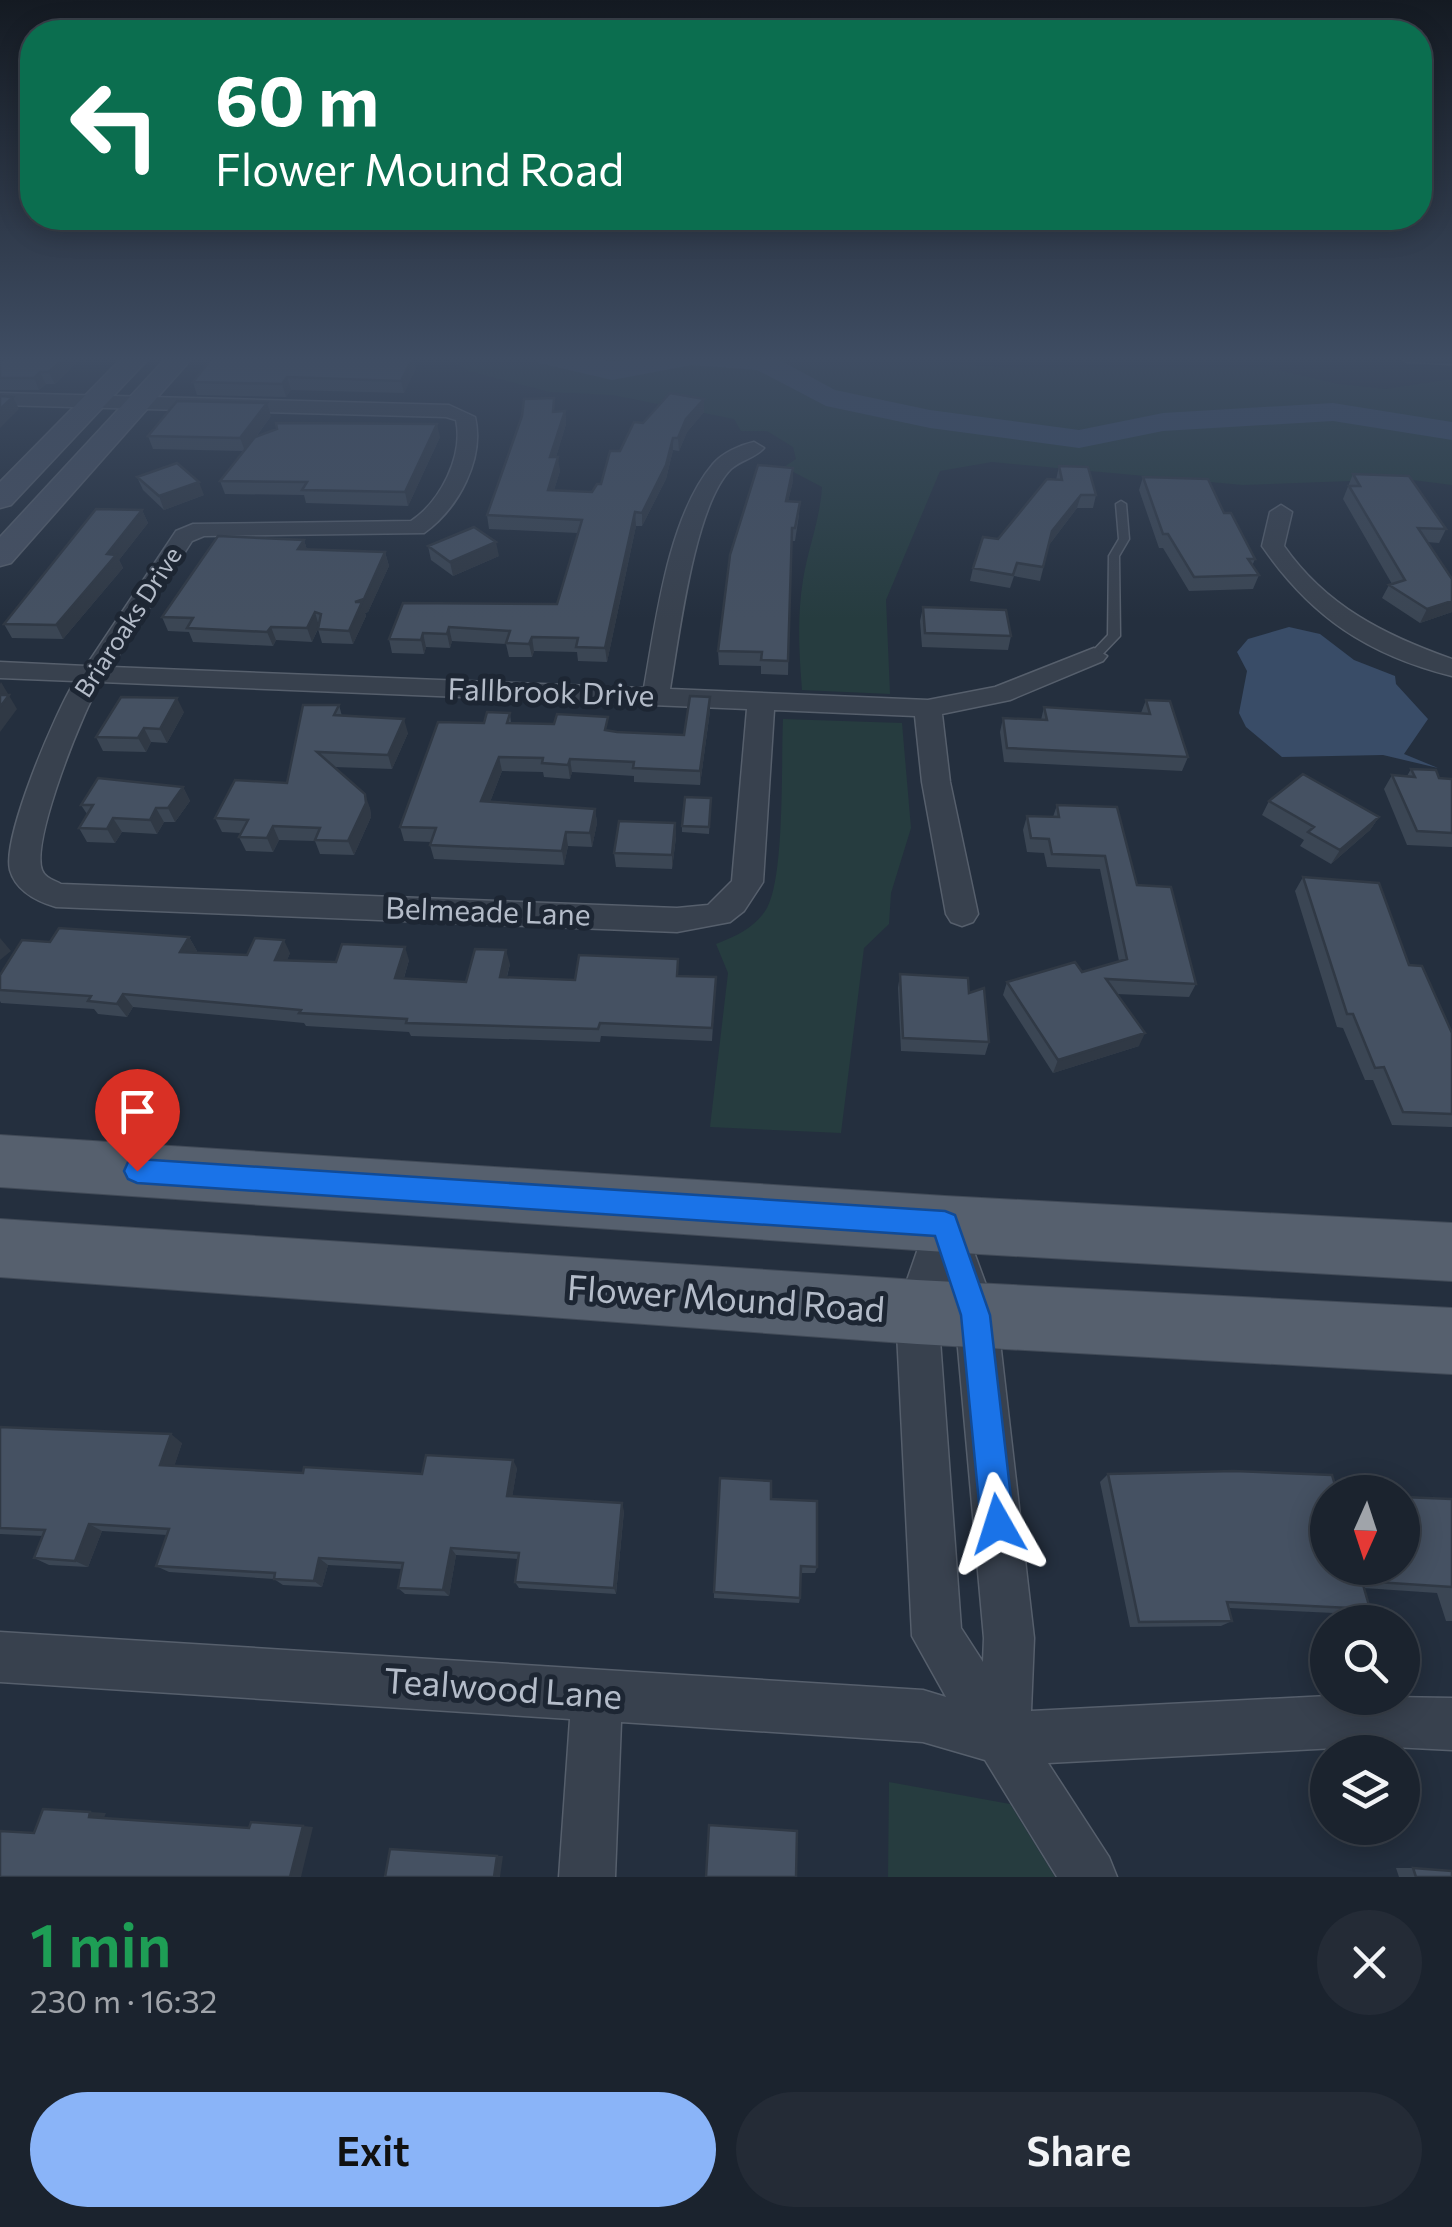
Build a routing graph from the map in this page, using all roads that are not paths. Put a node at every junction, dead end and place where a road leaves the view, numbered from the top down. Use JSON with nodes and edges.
{"nodes":[{"id":1,"x":53,"y":445,"type":"edge"},
{"id":2,"x":102,"y":445,"type":"edge"},
{"id":3,"x":470,"y":445,"type":"edge"},
{"id":4,"x":754,"y":448,"type":"dead end"},
{"id":5,"x":0,"y":499,"type":"edge"},
{"id":6,"x":1121,"y":504,"type":"dead end"},
{"id":7,"x":1281,"y":512,"type":"dead end"},
{"id":8,"x":0,"y":556,"type":"edge"},
{"id":9,"x":1094,"y":656,"type":"joint"},
{"id":10,"x":1452,"y":668,"type":"edge"},
{"id":11,"x":0,"y":670,"type":"edge"},
{"id":12,"x":93,"y":674,"type":"junction"},
{"id":13,"x":656,"y":697,"type":"junction"},
{"id":14,"x":761,"y":701,"type":"junction"},
{"id":15,"x":928,"y":708,"type":"junction"},
{"id":16,"x":34,"y":884,"type":"joint"},
{"id":17,"x":962,"y":914,"type":"dead end"},
{"id":18,"x":0,"y":1161,"type":"edge"},
{"id":19,"x":945,"y":1224,"type":"junction"},
{"id":20,"x":0,"y":1248,"type":"edge"},
{"id":21,"x":1452,"y":1252,"type":"edge"},
{"id":22,"x":946,"y":1314,"type":"junction"},
{"id":23,"x":1452,"y":1342,"type":"edge"},
{"id":24,"x":0,"y":1658,"type":"edge"},
{"id":25,"x":597,"y":1696,"type":"junction"},
{"id":26,"x":1452,"y":1724,"type":"edge"},
{"id":27,"x":1004,"y":1739,"type":"junction"},
{"id":28,"x":587,"y":1877,"type":"edge"},
{"id":29,"x":1090,"y":1877,"type":"edge"}],
"edges":[{"from":1,"to":5,"type":"main road"},
{"from":2,"to":8,"type":"main road"},
{"from":3,"to":12,"type":"street","name":"Briaroaks Drive"},
{"from":4,"to":13,"type":"street"},
{"from":6,"to":9,"type":"lane"},
{"from":7,"to":10,"type":"street"},
{"from":9,"to":15,"type":"street","name":"Fallbrook Drive"},
{"from":11,"to":12,"type":"street","name":"Fallbrook Drive"},
{"from":12,"to":13,"type":"street","name":"Fallbrook Drive"},
{"from":12,"to":16,"type":"street","name":"Briaroaks Drive"},
{"from":13,"to":14,"type":"street","name":"Fallbrook Drive"},
{"from":14,"to":15,"type":"street","name":"Fallbrook Drive"},
{"from":14,"to":16,"type":"street","name":"Belmeade Lane"},
{"from":15,"to":17,"type":"street"},
{"from":18,"to":19,"type":"main road"},
{"from":19,"to":21,"type":"main road"},
{"from":19,"to":22,"type":"street"},
{"from":20,"to":22,"type":"main road","name":"Flower Mound Road"},
{"from":22,"to":23,"type":"main road","name":"Flower Mound Road"},
{"from":22,"to":27,"type":"street"},
{"from":22,"to":27,"type":"street"},
{"from":24,"to":25,"type":"street","name":"Tealwood Lane"},
{"from":25,"to":27,"type":"street","name":"Tealwood Lane"},
{"from":25,"to":28,"type":"street"},
{"from":26,"to":27,"type":"street","name":"Tealwood Lane"},
{"from":27,"to":29,"type":"street"}]}
